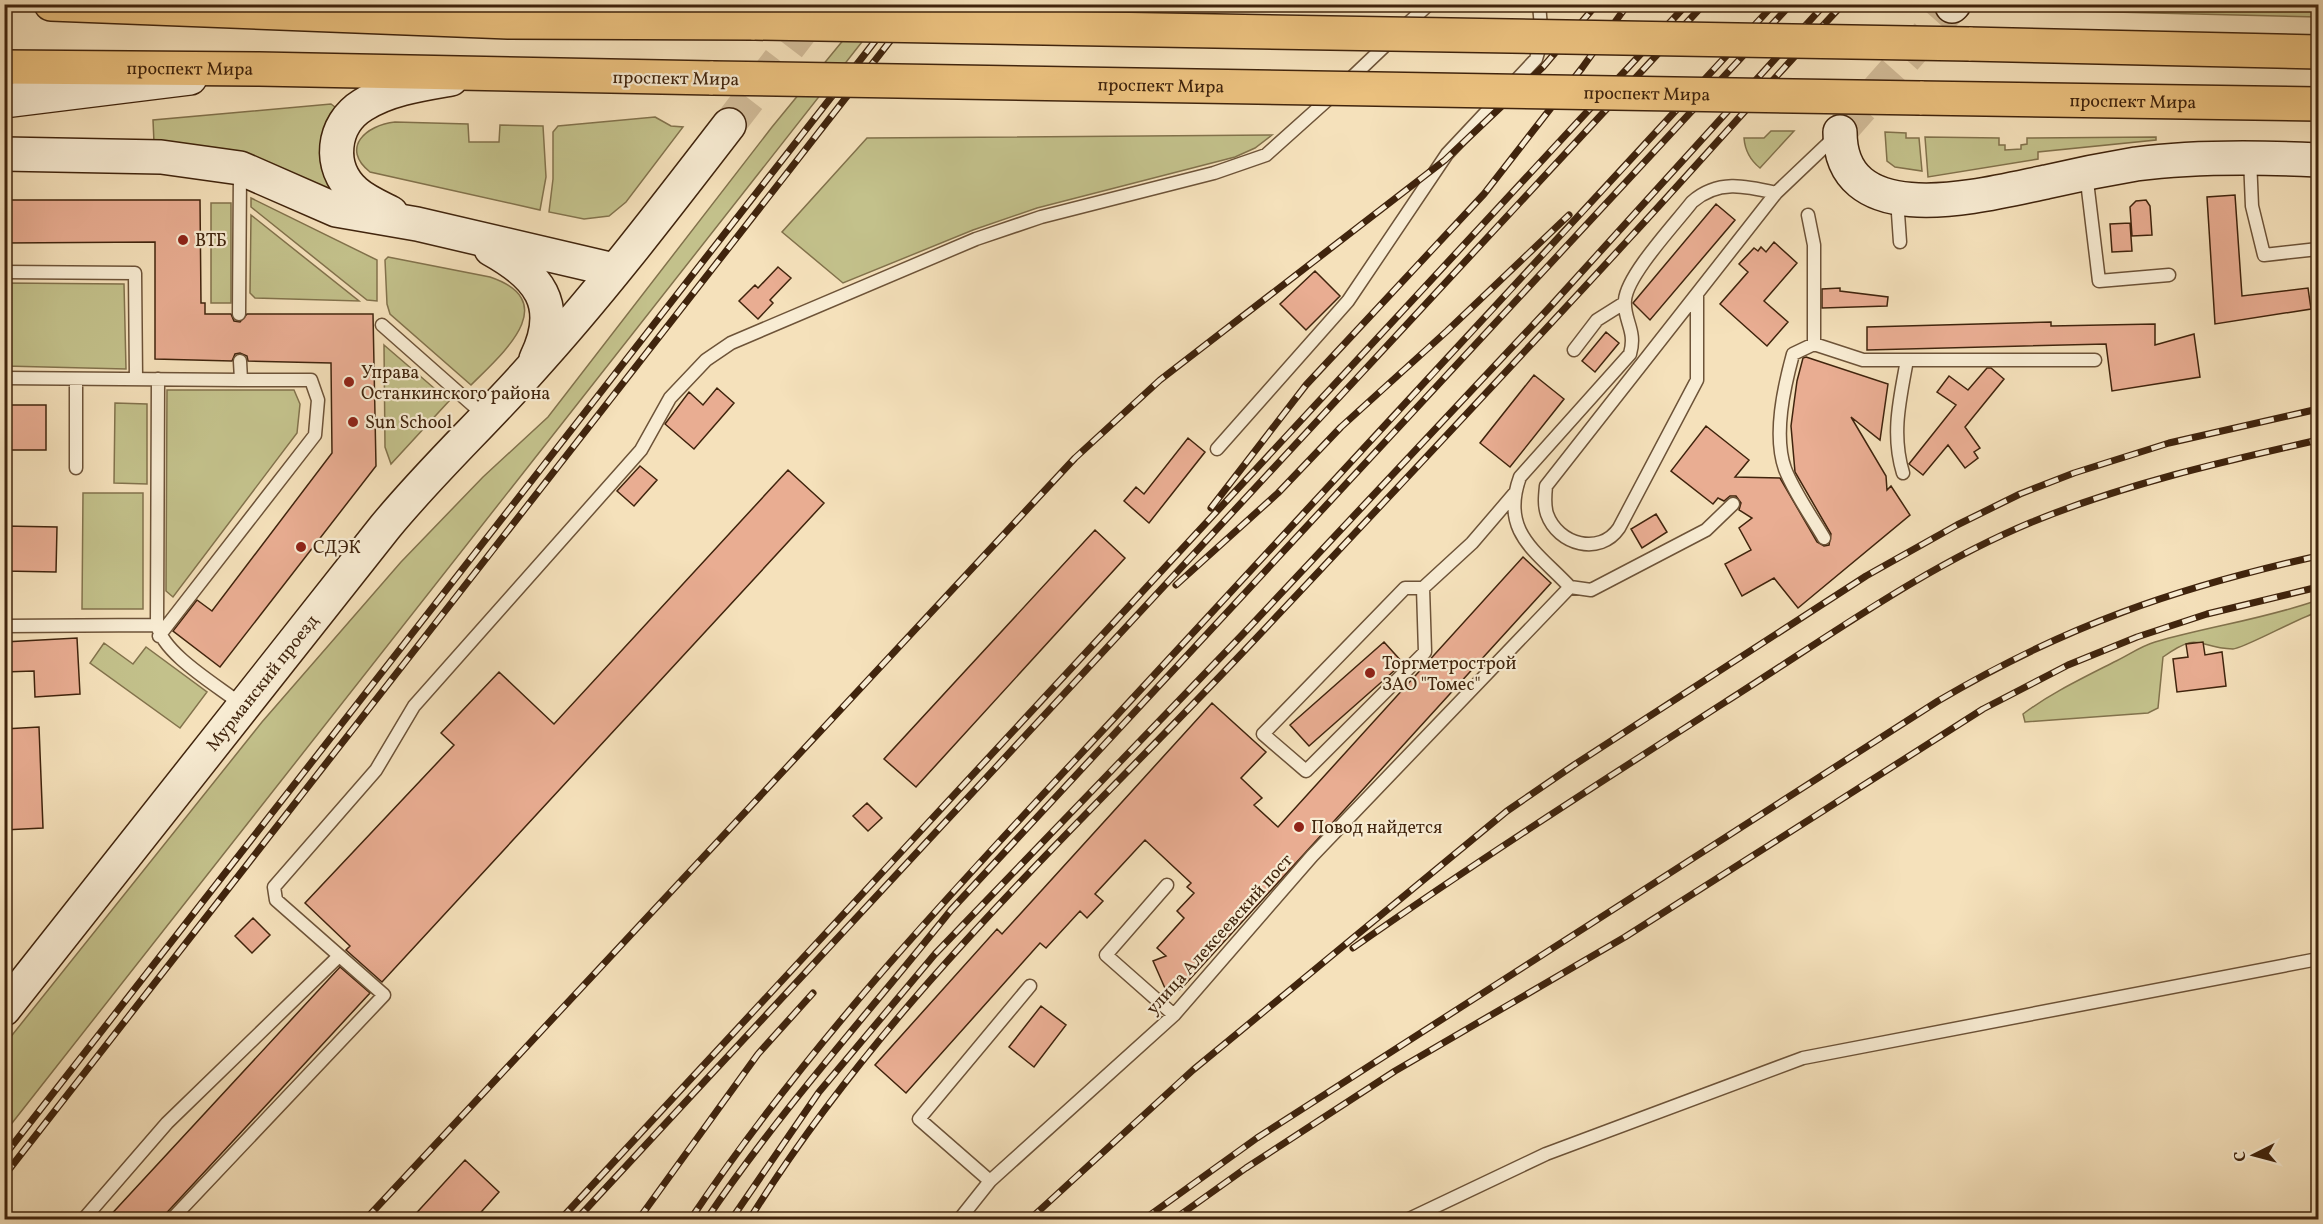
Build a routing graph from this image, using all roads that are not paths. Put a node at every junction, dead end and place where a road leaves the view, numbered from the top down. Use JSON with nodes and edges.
{"nodes":[{"id":1,"x":51,"y":4,"type":"edge"},
{"id":2,"x":323,"y":4,"type":"edge"},
{"id":3,"x":1429,"y":4,"type":"edge"},
{"id":4,"x":1539,"y":4,"type":"edge"},
{"id":5,"x":362,"y":17,"type":"junction"},
{"id":6,"x":2319,"y":52,"type":"edge"},
{"id":7,"x":4,"y":67,"type":"edge"},
{"id":8,"x":259,"y":69,"type":"junction"},
{"id":9,"x":472,"y":75,"type":"junction"},
{"id":10,"x":4,"y":101,"type":"edge"},
{"id":11,"x":2319,"y":104,"type":"edge"},
{"id":12,"x":729,"y":125,"type":"tunnel mouth"},
{"id":13,"x":1840,"y":132,"type":"joint"},
{"id":14,"x":4,"y":154,"type":"edge"},
{"id":15,"x":2250,"y":157,"type":"junction"},
{"id":16,"x":2319,"y":160,"type":"edge"},
{"id":17,"x":240,"y":168,"type":"junction"},
{"id":18,"x":2086,"y":173,"type":"junction"},
{"id":19,"x":1776,"y":193,"type":"junction"},
{"id":20,"x":1897,"y":198,"type":"junction"},
{"id":21,"x":1808,"y":215,"type":"dead end"},
{"id":22,"x":417,"y":224,"type":"junction"},
{"id":23,"x":464,"y":235,"type":"junction"},
{"id":24,"x":1900,"y":242,"type":"dead end"},
{"id":25,"x":2319,"y":249,"type":"edge"},
{"id":26,"x":614,"y":270,"type":"junction"},
{"id":27,"x":4,"y":272,"type":"edge"},
{"id":28,"x":2169,"y":275,"type":"dead end"},
{"id":29,"x":1697,"y":294,"type":"junction"},
{"id":30,"x":1624,"y":303,"type":"junction"},
{"id":31,"x":239,"y":314,"type":"dead end"},
{"id":32,"x":382,"y":325,"type":"dead end"},
{"id":33,"x":1814,"y":344,"type":"junction"},
{"id":34,"x":1574,"y":350,"type":"dead end"},
{"id":35,"x":1907,"y":360,"type":"junction"},
{"id":36,"x":2095,"y":360,"type":"dead end"},
{"id":37,"x":240,"y":361,"type":"dead end"},
{"id":38,"x":531,"y":369,"type":"junction"},
{"id":39,"x":4,"y":378,"type":"edge"},
{"id":40,"x":76,"y":379,"type":"junction"},
{"id":41,"x":136,"y":379,"type":"junction"},
{"id":42,"x":158,"y":379,"type":"junction"},
{"id":43,"x":241,"y":380,"type":"junction"},
{"id":44,"x":486,"y":416,"type":"junction"},
{"id":45,"x":1217,"y":449,"type":"dead end"},
{"id":46,"x":76,"y":468,"type":"dead end"},
{"id":47,"x":1903,"y":473,"type":"dead end"},
{"id":48,"x":1514,"y":494,"type":"junction"},
{"id":49,"x":1733,"y":504,"type":"dead end"},
{"id":50,"x":1824,"y":538,"type":"dead end"},
{"id":51,"x":1570,"y":587,"type":"junction"},
{"id":52,"x":1423,"y":588,"type":"junction"},
{"id":53,"x":4,"y":626,"type":"edge"},
{"id":54,"x":158,"y":630,"type":"junction"},
{"id":55,"x":242,"y":705,"type":"junction"},
{"id":56,"x":1167,"y":885,"type":"dead end"},
{"id":57,"x":339,"y":956,"type":"junction"},
{"id":58,"x":2319,"y":959,"type":"edge"},
{"id":59,"x":1030,"y":986,"type":"dead end"},
{"id":60,"x":6,"y":1005,"type":"edge"},
{"id":61,"x":1174,"y":1015,"type":"junction"},
{"id":62,"x":990,"y":1181,"type":"junction"},
{"id":63,"x":83,"y":1220,"type":"edge"},
{"id":64,"x":171,"y":1220,"type":"edge"},
{"id":65,"x":959,"y":1220,"type":"edge"},
{"id":66,"x":1407,"y":1220,"type":"edge"}],
"edges":[{"from":1,"to":5,"type":"main road"},
{"from":2,"to":5,"type":"street"},
{"from":3,"to":57,"type":"lane"},
{"from":4,"to":45,"type":"lane"},
{"from":5,"to":6,"type":"main road","bridge":true},
{"from":7,"to":8,"type":"main road","name":"проспект Мира"},
{"from":8,"to":9,"type":"main road","name":"проспект Мира"},
{"from":8,"to":10,"type":"street"},
{"from":9,"to":11,"type":"main road","name":"проспект Мира","bridge":true},
{"from":9,"to":22,"type":"street"},
{"from":12,"to":26,"type":"street","name":"Мурманский проезд"},
{"from":13,"to":19,"type":"lane"},
{"from":13,"to":20,"type":"street"},
{"from":14,"to":17,"type":"street"},
{"from":15,"to":16,"type":"street"},
{"from":15,"to":18,"type":"street"},
{"from":15,"to":25,"type":"lane"},
{"from":17,"to":22,"type":"street"},
{"from":17,"to":31,"type":"lane"},
{"from":18,"to":20,"type":"street"},
{"from":18,"to":28,"type":"lane"},
{"from":19,"to":29,"type":"lane"},
{"from":19,"to":30,"type":"lane"},
{"from":20,"to":24,"type":"lane"},
{"from":21,"to":33,"type":"lane"},
{"from":22,"to":23,"type":"street"},
{"from":23,"to":26,"type":"street"},
{"from":23,"to":38,"type":"street"},
{"from":26,"to":38,"type":"street","name":"Мурманский проезд"},
{"from":27,"to":41,"type":"lane"},
{"from":29,"to":29,"type":"lane"},
{"from":30,"to":34,"type":"lane"},
{"from":30,"to":48,"type":"lane"},
{"from":32,"to":44,"type":"lane"},
{"from":33,"to":35,"type":"lane"},
{"from":33,"to":50,"type":"lane"},
{"from":35,"to":36,"type":"lane"},
{"from":35,"to":47,"type":"lane"},
{"from":37,"to":43,"type":"lane"},
{"from":38,"to":44,"type":"street","name":"Мурманский проезд"},
{"from":39,"to":40,"type":"lane"},
{"from":40,"to":41,"type":"lane"},
{"from":40,"to":46,"type":"lane"},
{"from":41,"to":42,"type":"lane"},
{"from":42,"to":43,"type":"lane"},
{"from":42,"to":54,"type":"lane"},
{"from":43,"to":54,"type":"lane"},
{"from":44,"to":55,"type":"street","name":"Мурманский проезд"},
{"from":48,"to":51,"type":"lane"},
{"from":48,"to":52,"type":"lane"},
{"from":49,"to":51,"type":"lane"},
{"from":51,"to":61,"type":"lane","name":"улица Алексеевский пост"},
{"from":52,"to":52,"type":"lane"},
{"from":53,"to":54,"type":"lane"},
{"from":54,"to":55,"type":"lane"},
{"from":55,"to":60,"type":"street","name":"Мурманский проезд"},
{"from":56,"to":61,"type":"lane"},
{"from":57,"to":63,"type":"lane"},
{"from":57,"to":64,"type":"lane"},
{"from":58,"to":66,"type":"lane"},
{"from":59,"to":62,"type":"lane"},
{"from":61,"to":62,"type":"lane","name":"улица Алексеевский пост"},
{"from":62,"to":65,"type":"lane","name":"улица Алексеевский пост"}]}
